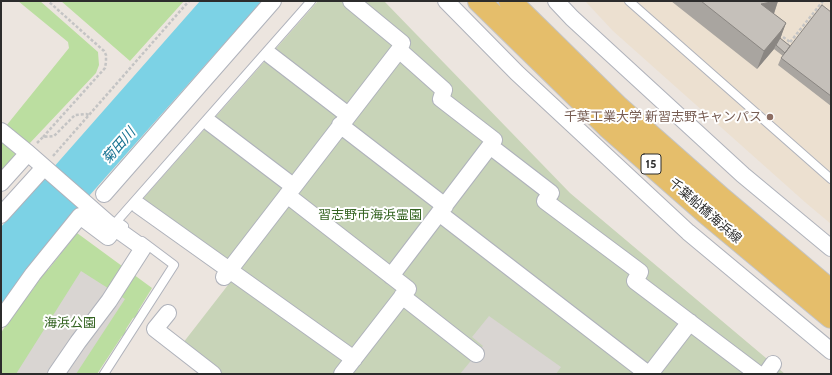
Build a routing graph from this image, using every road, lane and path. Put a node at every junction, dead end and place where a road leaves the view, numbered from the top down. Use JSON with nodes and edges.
{"nodes":[{"id":1,"x":48,"y":1,"type":"edge"},
{"id":2,"x":189,"y":1,"type":"edge"},
{"id":3,"x":273,"y":1,"type":"edge"},
{"id":4,"x":310,"y":1,"type":"edge"},
{"id":5,"x":350,"y":1,"type":"edge"},
{"id":6,"x":446,"y":1,"type":"edge"},
{"id":7,"x":479,"y":1,"type":"edge"},
{"id":8,"x":510,"y":1,"type":"edge"},
{"id":9,"x":556,"y":1,"type":"edge"},
{"id":10,"x":629,"y":1,"type":"edge"},
{"id":11,"x":823,"y":1,"type":"edge"},
{"id":12,"x":774,"y":29,"type":"edge"},
{"id":13,"x":790,"y":42,"type":"junction"},
{"id":14,"x":399,"y":50,"type":"junction"},
{"id":15,"x":784,"y":51,"type":"edge"},
{"id":16,"x":270,"y":55,"type":"dead end"},
{"id":17,"x":89,"y":115,"type":"junction"},
{"id":18,"x":344,"y":120,"type":"junction"},
{"id":19,"x":210,"y":123,"type":"dead end"},
{"id":20,"x":1,"y":131,"type":"edge"},
{"id":21,"x":43,"y":137,"type":"junction"},
{"id":22,"x":490,"y":146,"type":"junction"},
{"id":23,"x":38,"y":161,"type":"junction"},
{"id":24,"x":6,"y":177,"type":"edge"},
{"id":25,"x":831,"y":179,"type":"edge"},
{"id":26,"x":290,"y":190,"type":"junction"},
{"id":27,"x":104,"y":194,"type":"dead end"},
{"id":28,"x":1,"y":199,"type":"edge"},
{"id":29,"x":138,"y":205,"type":"dead end"},
{"id":30,"x":442,"y":210,"type":"junction"},
{"id":31,"x":1,"y":215,"type":"edge"},
{"id":32,"x":112,"y":226,"type":"junction"},
{"id":33,"x":831,"y":248,"type":"edge"},
{"id":34,"x":226,"y":273,"type":"junction"},
{"id":35,"x":391,"y":276,"type":"junction"},
{"id":36,"x":831,"y":290,"type":"edge"},
{"id":37,"x":402,"y":296,"type":"junction"},
{"id":38,"x":168,"y":313,"type":"dead end"},
{"id":39,"x":831,"y":317,"type":"edge"},
{"id":40,"x":1,"y":319,"type":"edge"},
{"id":41,"x":690,"y":322,"type":"junction"},
{"id":42,"x":831,"y":351,"type":"edge"},
{"id":43,"x":476,"y":354,"type":"dead end"},
{"id":44,"x":354,"y":359,"type":"junction"},
{"id":45,"x":211,"y":373,"type":"edge"},
{"id":46,"x":56,"y":374,"type":"edge"},
{"id":47,"x":104,"y":374,"type":"edge"},
{"id":48,"x":342,"y":374,"type":"edge"},
{"id":49,"x":649,"y":374,"type":"edge"},
{"id":50,"x":758,"y":374,"type":"edge"}],
"edges":[{"from":1,"to":21,"type":"path"},
{"from":2,"to":17,"type":"path"},
{"from":3,"to":27,"type":"street"},
{"from":4,"to":47,"type":"lane"},
{"from":5,"to":14,"type":"street"},
{"from":6,"to":42,"type":"street"},
{"from":7,"to":39,"type":"main road","name":"千葉船橋海浜線","number":"15"},
{"from":8,"to":36,"type":"main road","name":"千葉船橋海浜線","number":"15"},
{"from":9,"to":33,"type":"street"},
{"from":10,"to":25,"type":"lane"},
{"from":11,"to":13,"type":"path"},
{"from":12,"to":13,"type":"path"},
{"from":13,"to":15,"type":"path"},
{"from":14,"to":18,"type":"street"},
{"from":14,"to":22,"type":"street"},
{"from":16,"to":18,"type":"street"},
{"from":17,"to":21,"type":"path"},
{"from":17,"to":23,"type":"path"},
{"from":18,"to":26,"type":"street"},
{"from":18,"to":30,"type":"street"},
{"from":19,"to":26,"type":"street"},
{"from":20,"to":23,"type":"street"},
{"from":21,"to":23,"type":"path"},
{"from":22,"to":30,"type":"street"},
{"from":22,"to":41,"type":"street"},
{"from":23,"to":24,"type":"street"},
{"from":23,"to":31,"type":"street"},
{"from":23,"to":32,"type":"street"},
{"from":24,"to":28,"type":"street"},
{"from":26,"to":34,"type":"street"},
{"from":26,"to":35,"type":"street"},
{"from":29,"to":34,"type":"street"},
{"from":30,"to":35,"type":"street"},
{"from":30,"to":49,"type":"street"},
{"from":32,"to":40,"type":"street"},
{"from":32,"to":46,"type":"street"},
{"from":34,"to":44,"type":"street"},
{"from":35,"to":37,"type":"street"},
{"from":37,"to":43,"type":"street"},
{"from":37,"to":44,"type":"street"},
{"from":38,"to":45,"type":"street"},
{"from":41,"to":49,"type":"street"},
{"from":41,"to":50,"type":"street"},
{"from":44,"to":48,"type":"street"}]}
